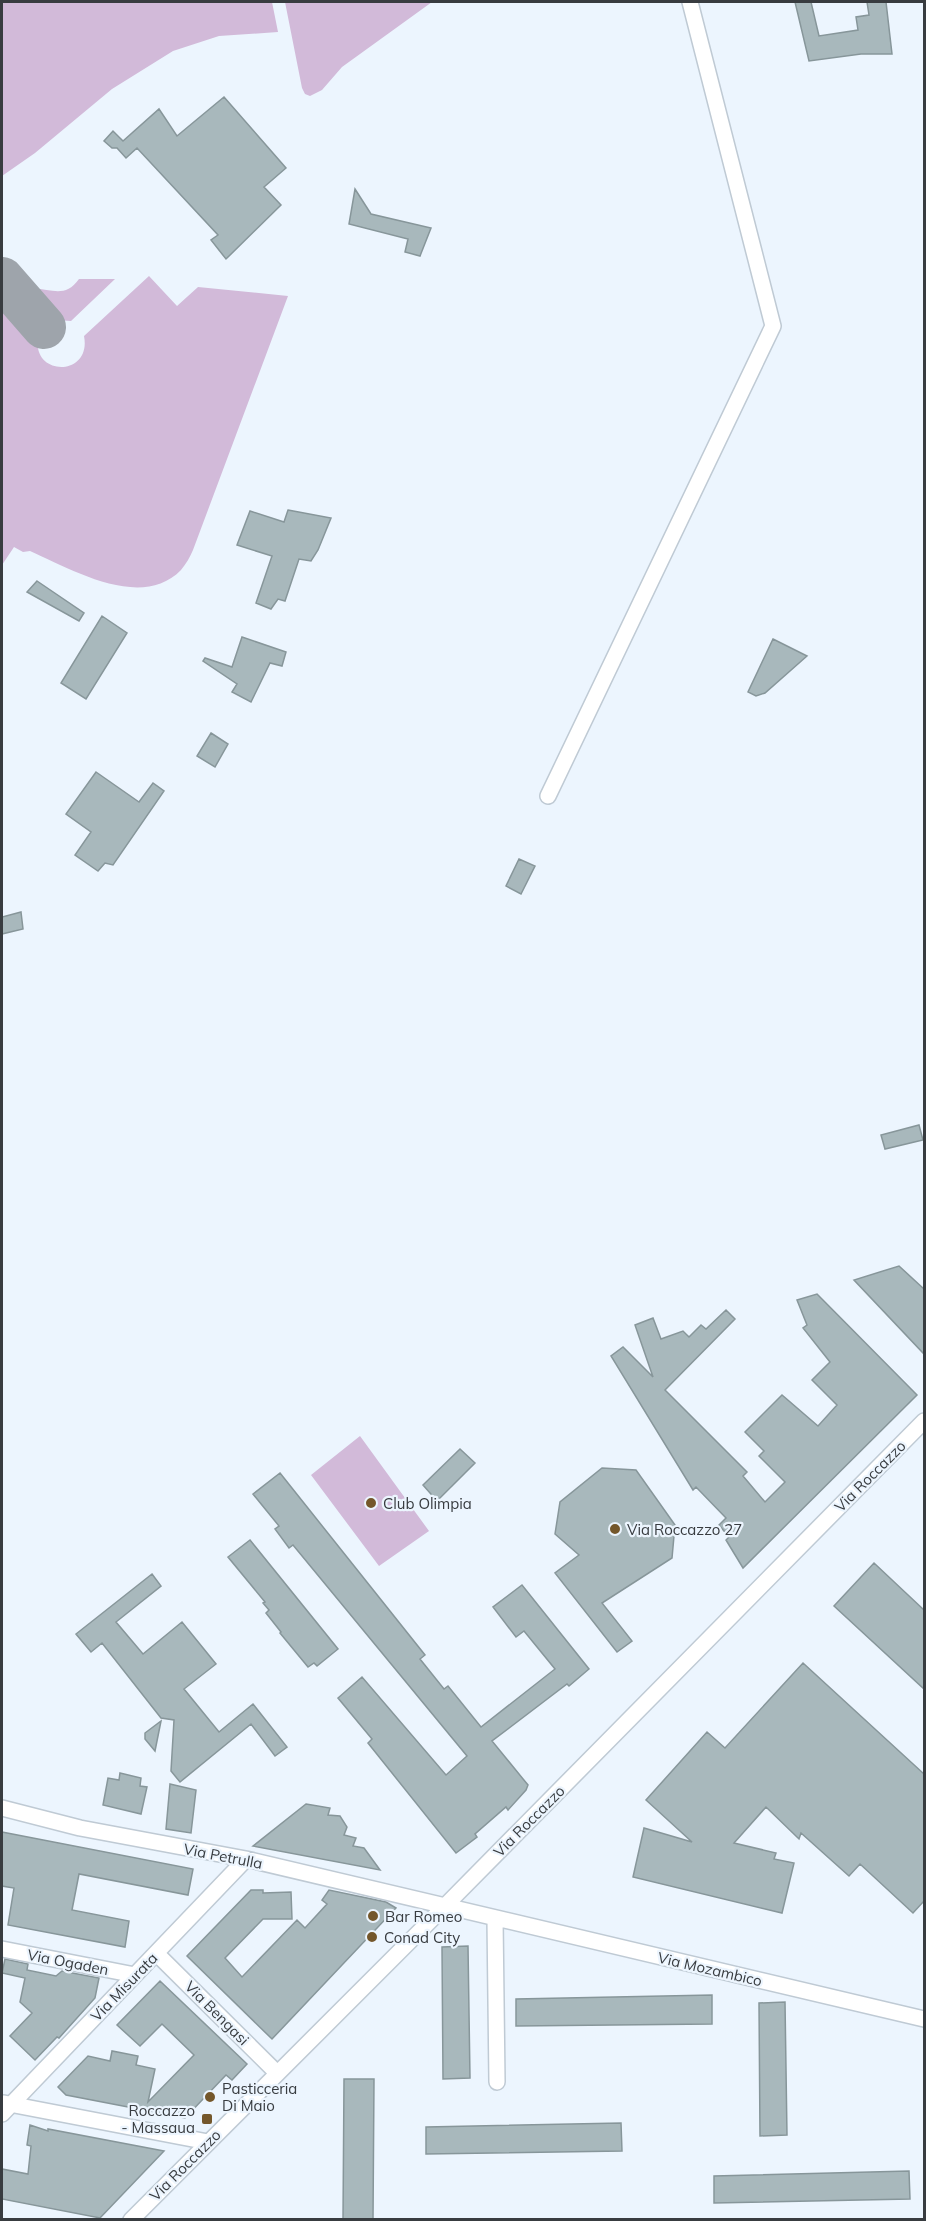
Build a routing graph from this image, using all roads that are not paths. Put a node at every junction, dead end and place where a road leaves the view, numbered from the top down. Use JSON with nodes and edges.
{"nodes":[{"id":1,"x":690,"y":2,"type":"edge"},
{"id":2,"x":548,"y":796,"type":"dead end"},
{"id":3,"x":924,"y":1421,"type":"edge"},
{"id":4,"x":2,"y":1808,"type":"edge"},
{"id":5,"x":246,"y":1859,"type":"junction"},
{"id":6,"x":444,"y":1907,"type":"junction"},
{"id":7,"x":495,"y":1919,"type":"junction"},
{"id":8,"x":2,"y":1949,"type":"edge"},
{"id":9,"x":156,"y":1953,"type":"junction"},
{"id":10,"x":135,"y":1975,"type":"junction"},
{"id":11,"x":924,"y":2019,"type":"edge"},
{"id":12,"x":278,"y":2073,"type":"junction"},
{"id":13,"x":497,"y":2082,"type":"dead end"},
{"id":14,"x":4,"y":2107,"type":"edge"},
{"id":15,"x":208,"y":2142,"type":"junction"},
{"id":16,"x":131,"y":2220,"type":"edge"}],
"edges":[{"from":1,"to":2,"type":"street"},
{"from":3,"to":6,"type":"street","name":"Via Roccazzo"},
{"from":4,"to":5,"type":"street","name":"Via Petrulla"},
{"from":5,"to":6,"type":"street","name":"Via Petrulla"},
{"from":5,"to":9,"type":"street","name":"Via Misurata"},
{"from":6,"to":7,"type":"street","name":"Via Mozambico"},
{"from":6,"to":12,"type":"street","name":"Via Roccazzo"},
{"from":7,"to":11,"type":"street","name":"Via Mozambico"},
{"from":7,"to":13,"type":"street"},
{"from":8,"to":10,"type":"street","name":"Via Ogaden"},
{"from":9,"to":10,"type":"street","name":"Via Misurata"},
{"from":9,"to":12,"type":"street","name":"Via Bengasi"},
{"from":10,"to":14,"type":"street","name":"Via Misurata"},
{"from":12,"to":15,"type":"street","name":"Via Roccazzo"},
{"from":14,"to":15,"type":"street"},
{"from":15,"to":16,"type":"street","name":"Via Roccazzo"}]}
